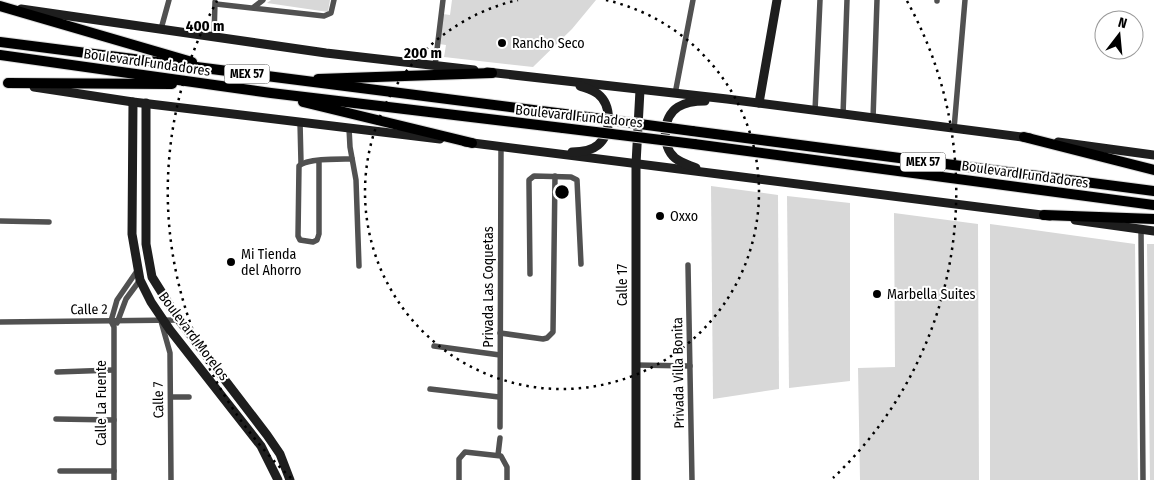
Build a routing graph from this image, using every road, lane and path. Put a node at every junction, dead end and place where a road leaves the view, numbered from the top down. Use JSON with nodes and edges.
{"nodes":[{"id":1,"x":169,"y":0,"type":"edge"},
{"id":2,"x":263,"y":0,"type":"edge"},
{"id":3,"x":334,"y":0,"type":"edge"},
{"id":4,"x":443,"y":0,"type":"edge"},
{"id":5,"x":693,"y":0,"type":"edge"},
{"id":6,"x":777,"y":0,"type":"edge"},
{"id":7,"x":820,"y":0,"type":"edge"},
{"id":8,"x":847,"y":0,"type":"edge"},
{"id":9,"x":876,"y":0,"type":"edge"},
{"id":10,"x":965,"y":0,"type":"edge"},
{"id":11,"x":215,"y":2,"type":"edge"},
{"id":12,"x":0,"y":6,"type":"edge"},
{"id":13,"x":254,"y":7,"type":"junction"},
{"id":14,"x":161,"y":29,"type":"junction"},
{"id":15,"x":214,"y":37,"type":"junction"},
{"id":16,"x":0,"y":42,"type":"edge"},
{"id":17,"x":0,"y":55,"type":"edge"},
{"id":18,"x":435,"y":66,"type":"junction"},
{"id":19,"x":220,"y":70,"type":"junction"},
{"id":20,"x":492,"y":73,"type":"junction"},
{"id":21,"x":289,"y":80,"type":"junction"},
{"id":22,"x":4,"y":82,"type":"edge"},
{"id":23,"x":197,"y":82,"type":"junction"},
{"id":24,"x":565,"y":82,"type":"junction"},
{"id":25,"x":640,"y":90,"type":"junction"},
{"id":26,"x":271,"y":93,"type":"junction"},
{"id":27,"x":675,"y":94,"type":"junction"},
{"id":28,"x":727,"y":99,"type":"junction"},
{"id":29,"x":133,"y":102,"type":"junction"},
{"id":30,"x":146,"y":103,"type":"junction"},
{"id":31,"x":758,"y":103,"type":"junction"},
{"id":32,"x":815,"y":110,"type":"junction"},
{"id":33,"x":843,"y":115,"type":"junction"},
{"id":34,"x":873,"y":119,"type":"junction"},
{"id":35,"x":300,"y":122,"type":"junction"},
{"id":36,"x":349,"y":128,"type":"junction"},
{"id":37,"x":954,"y":129,"type":"junction"},
{"id":38,"x":1024,"y":137,"type":"junction"},
{"id":39,"x":475,"y":143,"type":"junction"},
{"id":40,"x":497,"y":146,"type":"junction"},
{"id":41,"x":549,"y":153,"type":"junction"},
{"id":42,"x":1154,"y":155,"type":"edge"},
{"id":43,"x":352,"y":159,"type":"junction"},
{"id":44,"x":319,"y":161,"type":"junction"},
{"id":45,"x":301,"y":164,"type":"junction"},
{"id":46,"x":636,"y":164,"type":"junction"},
{"id":47,"x":1154,"y":170,"type":"edge"},
{"id":48,"x":555,"y":176,"type":"junction"},
{"id":49,"x":727,"y":176,"type":"junction"},
{"id":50,"x":1154,"y":191,"type":"edge"},
{"id":51,"x":1154,"y":205,"type":"edge"},
{"id":52,"x":1044,"y":216,"type":"junction"},
{"id":53,"x":1154,"y":218,"type":"edge"},
{"id":54,"x":0,"y":221,"type":"edge"},
{"id":55,"x":49,"y":222,"type":"dead end"},
{"id":56,"x":1141,"y":230,"type":"junction"},
{"id":57,"x":1154,"y":231,"type":"edge"},
{"id":58,"x":580,"y":264,"type":"dead end"},
{"id":59,"x":359,"y":266,"type":"dead end"},
{"id":60,"x":688,"y":266,"type":"dead end"},
{"id":61,"x":530,"y":274,"type":"dead end"},
{"id":62,"x":138,"y":276,"type":"junction"},
{"id":63,"x":178,"y":320,"type":"junction"},
{"id":64,"x":162,"y":321,"type":"junction"},
{"id":65,"x":0,"y":322,"type":"edge"},
{"id":66,"x":115,"y":323,"type":"junction"},
{"id":67,"x":500,"y":332,"type":"junction"},
{"id":68,"x":434,"y":346,"type":"dead end"},
{"id":69,"x":500,"y":355,"type":"junction"},
{"id":70,"x":636,"y":365,"type":"junction"},
{"id":71,"x":690,"y":366,"type":"junction"},
{"id":72,"x":114,"y":370,"type":"junction"},
{"id":73,"x":57,"y":372,"type":"dead end"},
{"id":74,"x":430,"y":389,"type":"dead end"},
{"id":75,"x":189,"y":397,"type":"dead end"},
{"id":76,"x":499,"y":397,"type":"junction"},
{"id":77,"x":171,"y":398,"type":"junction"},
{"id":78,"x":56,"y":419,"type":"dead end"},
{"id":79,"x":114,"y":420,"type":"junction"},
{"id":80,"x":500,"y":427,"type":"dead end"},
{"id":81,"x":500,"y":438,"type":"dead end"},
{"id":82,"x":498,"y":455,"type":"junction"},
{"id":83,"x":60,"y":471,"type":"dead end"},
{"id":84,"x":114,"y":471,"type":"junction"},
{"id":85,"x":114,"y":480,"type":"edge"},
{"id":86,"x":171,"y":480,"type":"edge"},
{"id":87,"x":278,"y":480,"type":"edge"},
{"id":88,"x":290,"y":480,"type":"edge"},
{"id":89,"x":459,"y":480,"type":"edge"},
{"id":90,"x":507,"y":480,"type":"edge"},
{"id":91,"x":636,"y":480,"type":"edge"},
{"id":92,"x":692,"y":480,"type":"edge"},
{"id":93,"x":1143,"y":480,"type":"edge"}],
"edges":[{"from":1,"to":14,"type":"street"},
{"from":2,"to":13,"type":"street"},
{"from":3,"to":13,"type":"street"},
{"from":4,"to":18,"type":"street"},
{"from":5,"to":27,"type":"street"},
{"from":6,"to":31,"type":"main road"},
{"from":7,"to":32,"type":"street"},
{"from":8,"to":33,"type":"street"},
{"from":9,"to":34,"type":"street"},
{"from":10,"to":37,"type":"street"},
{"from":11,"to":13,"type":"street"},
{"from":11,"to":15,"type":"street"},
{"from":12,"to":14,"type":"main road"},
{"from":12,"to":19,"type":"highway"},
{"from":14,"to":15,"type":"main road"},
{"from":15,"to":18,"type":"main road"},
{"from":16,"to":19,"type":"highway","name":"Boulevard Fundadores","number":"MEX 57"},
{"from":17,"to":23,"type":"highway","name":"Boulevard Fundadores","number":"MEX 57"},
{"from":18,"to":20,"type":"main road"},
{"from":19,"to":21,"type":"highway","name":"Boulevard Fundadores","number":"MEX 57"},
{"from":20,"to":21,"type":"highway"},
{"from":20,"to":24,"type":"main road"},
{"from":21,"to":50,"type":"highway","name":"Boulevard Fundadores","number":"MEX 57","bridge":true},
{"from":22,"to":23,"type":"highway"},
{"from":22,"to":29,"type":"main road"},
{"from":23,"to":26,"type":"highway","name":"Boulevard Fundadores","number":"MEX 57"},
{"from":24,"to":25,"type":"main road"},
{"from":24,"to":41,"type":"main road"},
{"from":25,"to":27,"type":"main road"},
{"from":25,"to":46,"type":"main road","name":"Calle 17"},
{"from":26,"to":39,"type":"highway"},
{"from":26,"to":51,"type":"highway","name":"Boulevard Fundadores","number":"MEX 57","bridge":true},
{"from":27,"to":28,"type":"main road"},
{"from":28,"to":31,"type":"main road"},
{"from":28,"to":49,"type":"main road"},
{"from":29,"to":30,"type":"main road"},
{"from":29,"to":62,"type":"main road","name":"Boulevard Morelos"},
{"from":30,"to":35,"type":"main road"},
{"from":30,"to":63,"type":"main road","name":"Boulevard Morelos"},
{"from":31,"to":32,"type":"main road"},
{"from":32,"to":33,"type":"main road"},
{"from":33,"to":34,"type":"main road"},
{"from":34,"to":37,"type":"main road"},
{"from":35,"to":36,"type":"main road"},
{"from":35,"to":45,"type":"street"},
{"from":36,"to":39,"type":"main road"},
{"from":36,"to":43,"type":"street"},
{"from":37,"to":38,"type":"main road"},
{"from":38,"to":42,"type":"main road"},
{"from":38,"to":47,"type":"highway"},
{"from":39,"to":40,"type":"main road"},
{"from":40,"to":41,"type":"main road"},
{"from":40,"to":67,"type":"street","name":"Privada Las Coquetas"},
{"from":41,"to":46,"type":"main road"},
{"from":43,"to":44,"type":"street"},
{"from":43,"to":59,"type":"street"},
{"from":44,"to":45,"type":"street"},
{"from":44,"to":45,"type":"street"},
{"from":46,"to":49,"type":"main road"},
{"from":46,"to":70,"type":"main road","name":"Calle 17"},
{"from":48,"to":58,"type":"street"},
{"from":48,"to":61,"type":"street"},
{"from":48,"to":67,"type":"street"},
{"from":49,"to":52,"type":"main road"},
{"from":52,"to":53,"type":"highway"},
{"from":52,"to":56,"type":"main road"},
{"from":54,"to":55,"type":"street"},
{"from":56,"to":57,"type":"main road"},
{"from":56,"to":93,"type":"street"},
{"from":60,"to":71,"type":"street","name":"Privada Villa Bonita"},
{"from":62,"to":64,"type":"main road","name":"Boulevard Morelos"},
{"from":62,"to":66,"type":"street","name":"Calle La Fuente"},
{"from":62,"to":66,"type":"street","name":"Calle La Fuente"},
{"from":63,"to":64,"type":"street","name":"Calle 2"},
{"from":63,"to":88,"type":"main road","name":"Boulevard Morelos"},
{"from":64,"to":66,"type":"street","name":"Calle 2"},
{"from":64,"to":77,"type":"street","name":"Calle 7"},
{"from":64,"to":87,"type":"main road","name":"Boulevard Morelos"},
{"from":65,"to":66,"type":"street","name":"Calle 2"},
{"from":66,"to":72,"type":"street","name":"Calle La Fuente"},
{"from":67,"to":69,"type":"street","name":"Privada Las Coquetas"},
{"from":68,"to":69,"type":"street"},
{"from":69,"to":76,"type":"street","name":"Privada Las Coquetas"},
{"from":70,"to":71,"type":"street"},
{"from":70,"to":91,"type":"main road","name":"Calle 17"},
{"from":71,"to":92,"type":"street","name":"Privada Villa Bonita"},
{"from":72,"to":73,"type":"street"},
{"from":72,"to":79,"type":"street","name":"Calle La Fuente"},
{"from":74,"to":76,"type":"street"},
{"from":75,"to":77,"type":"street"},
{"from":76,"to":80,"type":"street","name":"Privada Las Coquetas"},
{"from":77,"to":86,"type":"street","name":"Calle 7"},
{"from":78,"to":79,"type":"street"},
{"from":79,"to":84,"type":"street","name":"Calle La Fuente"},
{"from":81,"to":82,"type":"street"},
{"from":82,"to":89,"type":"street"},
{"from":82,"to":90,"type":"street"},
{"from":83,"to":84,"type":"street"},
{"from":84,"to":85,"type":"street","name":"Calle La Fuente"}]}
